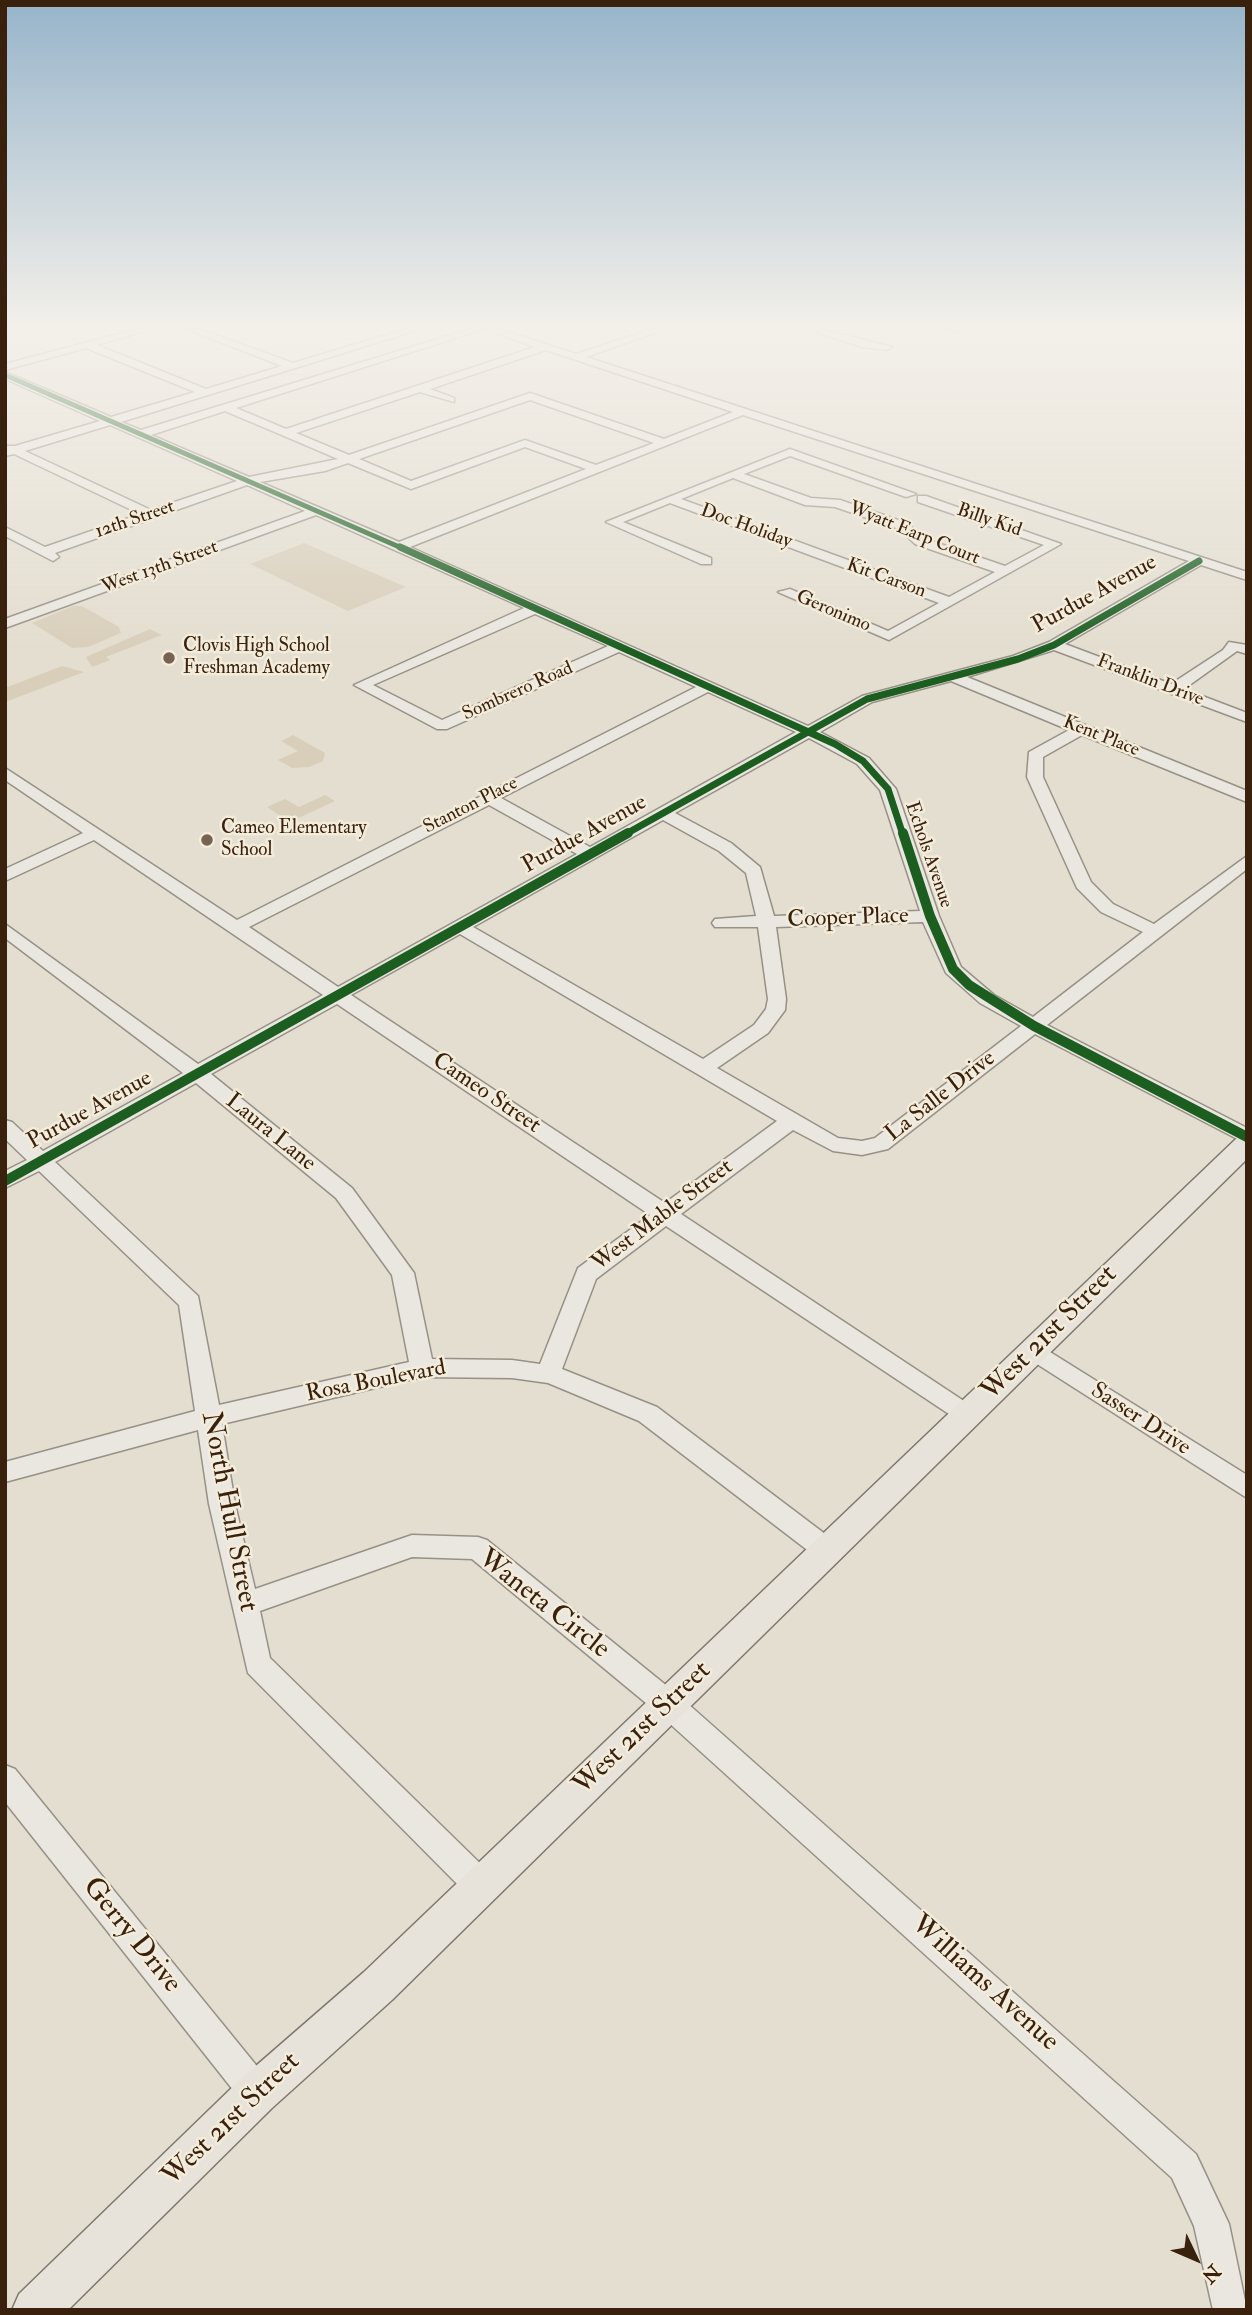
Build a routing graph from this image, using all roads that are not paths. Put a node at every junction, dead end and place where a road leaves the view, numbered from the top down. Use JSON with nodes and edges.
{"nodes":[{"id":1,"x":55,"y":437,"type":"edge"},
{"id":2,"x":148,"y":437,"type":"edge"},
{"id":3,"x":295,"y":437,"type":"edge"},
{"id":4,"x":414,"y":437,"type":"edge"},
{"id":5,"x":649,"y":437,"type":"edge"},
{"id":6,"x":681,"y":437,"type":"edge"},
{"id":7,"x":819,"y":437,"type":"edge"},
{"id":8,"x":666,"y":443,"type":"junction"},
{"id":9,"x":8,"y":450,"type":"edge"},
{"id":10,"x":349,"y":460,"type":"junction"},
{"id":11,"x":598,"y":470,"type":"junction"},
{"id":12,"x":732,"y":474,"type":"junction"},
{"id":13,"x":952,"y":480,"type":"junction"},
{"id":14,"x":247,"y":481,"type":"junction"},
{"id":15,"x":916,"y":497,"type":"junction"},
{"id":16,"x":670,"y":499,"type":"junction"},
{"id":17,"x":316,"y":511,"type":"junction"},
{"id":18,"x":865,"y":513,"type":"junction"},
{"id":19,"x":151,"y":515,"type":"junction"},
{"id":20,"x":879,"y":518,"type":"junction"},
{"id":21,"x":5,"y":531,"type":"edge"},
{"id":22,"x":399,"y":547,"type":"junction"},
{"id":23,"x":822,"y":556,"type":"joint"},
{"id":24,"x":706,"y":561,"type":"dead end"},
{"id":25,"x":1199,"y":561,"type":"junction"},
{"id":26,"x":1006,"y":571,"type":"junction"},
{"id":27,"x":1247,"y":576,"type":"edge"},
{"id":28,"x":785,"y":592,"type":"dead end"},
{"id":29,"x":950,"y":602,"type":"junction"},
{"id":30,"x":534,"y":609,"type":"junction"},
{"id":31,"x":5,"y":624,"type":"edge"},
{"id":32,"x":1054,"y":645,"type":"junction"},
{"id":33,"x":618,"y":647,"type":"junction"},
{"id":34,"x":1247,"y":650,"type":"edge"},
{"id":35,"x":954,"y":677,"type":"junction"},
{"id":36,"x":707,"y":687,"type":"junction"},
{"id":37,"x":1172,"y":690,"type":"junction"},
{"id":38,"x":1247,"y":718,"type":"edge"},
{"id":39,"x":1081,"y":729,"type":"junction"},
{"id":40,"x":808,"y":731,"type":"junction"},
{"id":41,"x":9,"y":780,"type":"edge"},
{"id":42,"x":487,"y":797,"type":"junction"},
{"id":43,"x":1247,"y":797,"type":"edge"},
{"id":44,"x":664,"y":814,"type":"junction"},
{"id":45,"x":1055,"y":820,"type":"junction"},
{"id":46,"x":1077,"y":820,"type":"dead end"},
{"id":47,"x":97,"y":833,"type":"junction"},
{"id":48,"x":592,"y":855,"type":"junction"},
{"id":49,"x":1247,"y":861,"type":"edge"},
{"id":50,"x":5,"y":876,"type":"edge"},
{"id":51,"x":930,"y":916,"type":"junction"},
{"id":52,"x":766,"y":921,"type":"junction"},
{"id":53,"x":721,"y":923,"type":"dead end"},
{"id":54,"x":236,"y":927,"type":"junction"},
{"id":55,"x":462,"y":928,"type":"junction"},
{"id":56,"x":5,"y":929,"type":"edge"},
{"id":57,"x":1155,"y":931,"type":"junction"},
{"id":58,"x":338,"y":996,"type":"junction"},
{"id":59,"x":1034,"y":1026,"type":"junction"},
{"id":60,"x":705,"y":1067,"type":"junction"},
{"id":61,"x":199,"y":1075,"type":"junction"},
{"id":62,"x":793,"y":1119,"type":"junction"},
{"id":63,"x":5,"y":1127,"type":"edge"},
{"id":64,"x":1247,"y":1137,"type":"edge"},
{"id":65,"x":1247,"y":1143,"type":"edge"},
{"id":66,"x":43,"y":1160,"type":"junction"},
{"id":67,"x":5,"y":1181,"type":"edge"},
{"id":68,"x":665,"y":1214,"type":"junction"},
{"id":69,"x":1034,"y":1351,"type":"junction"},
{"id":70,"x":422,"y":1368,"type":"junction"},
{"id":71,"x":548,"y":1374,"type":"junction"},
{"id":72,"x":967,"y":1416,"type":"junction"},
{"id":73,"x":210,"y":1417,"type":"junction"},
{"id":74,"x":5,"y":1472,"type":"edge"},
{"id":75,"x":1247,"y":1489,"type":"edge"},
{"id":76,"x":828,"y":1551,"type":"junction"},
{"id":77,"x":245,"y":1604,"type":"junction"},
{"id":78,"x":668,"y":1704,"type":"junction"},
{"id":79,"x":5,"y":1779,"type":"edge"},
{"id":80,"x":481,"y":1886,"type":"junction"},
{"id":81,"x":257,"y":2093,"type":"junction"},
{"id":82,"x":35,"y":2310,"type":"edge"},
{"id":83,"x":1231,"y":2310,"type":"edge"}],
"edges":[{"from":1,"to":9,"type":"street"},
{"from":2,"to":14,"type":"street","name":"Echols Avenue"},
{"from":3,"to":10,"type":"street"},
{"from":4,"to":10,"type":"street","name":"12th Street"},
{"from":5,"to":8,"type":"street","name":"12th Street"},
{"from":6,"to":8,"type":"street"},
{"from":7,"to":13,"type":"street"},
{"from":8,"to":11,"type":"street"},
{"from":9,"to":19,"type":"street"},
{"from":10,"to":11,"type":"street"},
{"from":10,"to":14,"type":"street","name":"12th Street"},
{"from":11,"to":22,"type":"street"},
{"from":12,"to":15,"type":"street","name":"Billy Kid"},
{"from":12,"to":16,"type":"street"},
{"from":12,"to":18,"type":"street","name":"Wyatt Earp Court"},
{"from":13,"to":15,"type":"street"},
{"from":13,"to":25,"type":"street"},
{"from":14,"to":17,"type":"street","name":"Echols Avenue"},
{"from":14,"to":19,"type":"street","name":"12th Street"},
{"from":15,"to":18,"type":"street"},
{"from":15,"to":20,"type":"street"},
{"from":15,"to":26,"type":"street","name":"Billy Kid"},
{"from":16,"to":23,"type":"street","name":"Doc Holiday"},
{"from":16,"to":24,"type":"street"},
{"from":17,"to":22,"type":"street","name":"Echols Avenue"},
{"from":17,"to":31,"type":"street","name":"West 13th Street"},
{"from":18,"to":20,"type":"street","name":"Wyatt Earp Court"},
{"from":19,"to":21,"type":"street","name":"12th Street"},
{"from":20,"to":26,"type":"street","name":"Wyatt Earp Court"},
{"from":22,"to":30,"type":"street","name":"Echols Avenue"},
{"from":23,"to":29,"type":"street","name":"Kit Carson"},
{"from":25,"to":27,"type":"street"},
{"from":25,"to":32,"type":"street","name":"Purdue Avenue"},
{"from":26,"to":29,"type":"street"},
{"from":28,"to":29,"type":"street","name":"Geronimo"},
{"from":30,"to":33,"type":"street","name":"Echols Avenue"},
{"from":30,"to":33,"type":"street","name":"Sombrero Road"},
{"from":32,"to":35,"type":"street","name":"Purdue Avenue"},
{"from":32,"to":37,"type":"street","name":"Franklin Drive"},
{"from":33,"to":36,"type":"street","name":"Echols Avenue"},
{"from":34,"to":37,"type":"street"},
{"from":35,"to":39,"type":"street","name":"Kent Place"},
{"from":35,"to":40,"type":"street","name":"Purdue Avenue"},
{"from":36,"to":40,"type":"street","name":"Echols Avenue"},
{"from":36,"to":42,"type":"street","name":"Stanton Place"},
{"from":37,"to":38,"type":"street","name":"Franklin Drive"},
{"from":39,"to":43,"type":"street","name":"Kent Place"},
{"from":39,"to":45,"type":"street"},
{"from":40,"to":44,"type":"street","name":"Purdue Avenue"},
{"from":40,"to":51,"type":"street","name":"Echols Avenue"},
{"from":41,"to":47,"type":"street","name":"Cameo Street"},
{"from":42,"to":48,"type":"street"},
{"from":42,"to":54,"type":"street","name":"Stanton Place"},
{"from":44,"to":48,"type":"street","name":"Purdue Avenue"},
{"from":44,"to":52,"type":"street"},
{"from":45,"to":46,"type":"street"},
{"from":45,"to":57,"type":"street"},
{"from":47,"to":50,"type":"street"},
{"from":47,"to":54,"type":"street","name":"Cameo Street"},
{"from":48,"to":55,"type":"street","name":"Purdue Avenue"},
{"from":49,"to":57,"type":"street","name":"La Salle Drive"},
{"from":51,"to":52,"type":"street","name":"Cooper Place"},
{"from":51,"to":59,"type":"street","name":"Echols Avenue"},
{"from":52,"to":53,"type":"street","name":"Cooper Place"},
{"from":52,"to":60,"type":"street"},
{"from":54,"to":58,"type":"street","name":"Cameo Street"},
{"from":55,"to":58,"type":"street","name":"Purdue Avenue"},
{"from":55,"to":60,"type":"street","name":"La Salle Drive"},
{"from":56,"to":61,"type":"street","name":"Laura Lane"},
{"from":57,"to":59,"type":"street","name":"La Salle Drive"},
{"from":58,"to":61,"type":"street","name":"Purdue Avenue"},
{"from":58,"to":68,"type":"street","name":"Cameo Street"},
{"from":59,"to":62,"type":"street","name":"La Salle Drive"},
{"from":59,"to":64,"type":"street","name":"Echols Avenue"},
{"from":60,"to":62,"type":"street","name":"La Salle Drive"},
{"from":61,"to":66,"type":"street","name":"Purdue Avenue"},
{"from":61,"to":70,"type":"street","name":"Laura Lane"},
{"from":62,"to":68,"type":"street","name":"West Mable Street"},
{"from":63,"to":66,"type":"street","name":"North Hull Street"},
{"from":65,"to":69,"type":"main road","name":"West 21st Street"},
{"from":66,"to":67,"type":"street","name":"Purdue Avenue"},
{"from":66,"to":73,"type":"street","name":"North Hull Street"},
{"from":68,"to":71,"type":"street","name":"West Mable Street"},
{"from":68,"to":72,"type":"street","name":"Cameo Street"},
{"from":69,"to":72,"type":"main road","name":"West 21st Street"},
{"from":69,"to":75,"type":"street","name":"Sasser Drive"},
{"from":70,"to":71,"type":"street","name":"Rosa Boulevard"},
{"from":70,"to":73,"type":"street","name":"Rosa Boulevard"},
{"from":71,"to":76,"type":"street","name":"Rosa Boulevard"},
{"from":72,"to":76,"type":"main road","name":"West 21st Street"},
{"from":73,"to":74,"type":"street","name":"Rosa Boulevard"},
{"from":73,"to":77,"type":"street","name":"North Hull Street"},
{"from":76,"to":78,"type":"main road","name":"West 21st Street"},
{"from":77,"to":78,"type":"street","name":"Waneta Circle"},
{"from":77,"to":80,"type":"street","name":"North Hull Street"},
{"from":78,"to":80,"type":"main road","name":"West 21st Street"},
{"from":78,"to":83,"type":"street","name":"Williams Avenue"},
{"from":79,"to":81,"type":"street","name":"Gerry Drive"},
{"from":80,"to":81,"type":"main road","name":"West 21st Street"},
{"from":81,"to":82,"type":"main road","name":"West 21st Street"}]}
